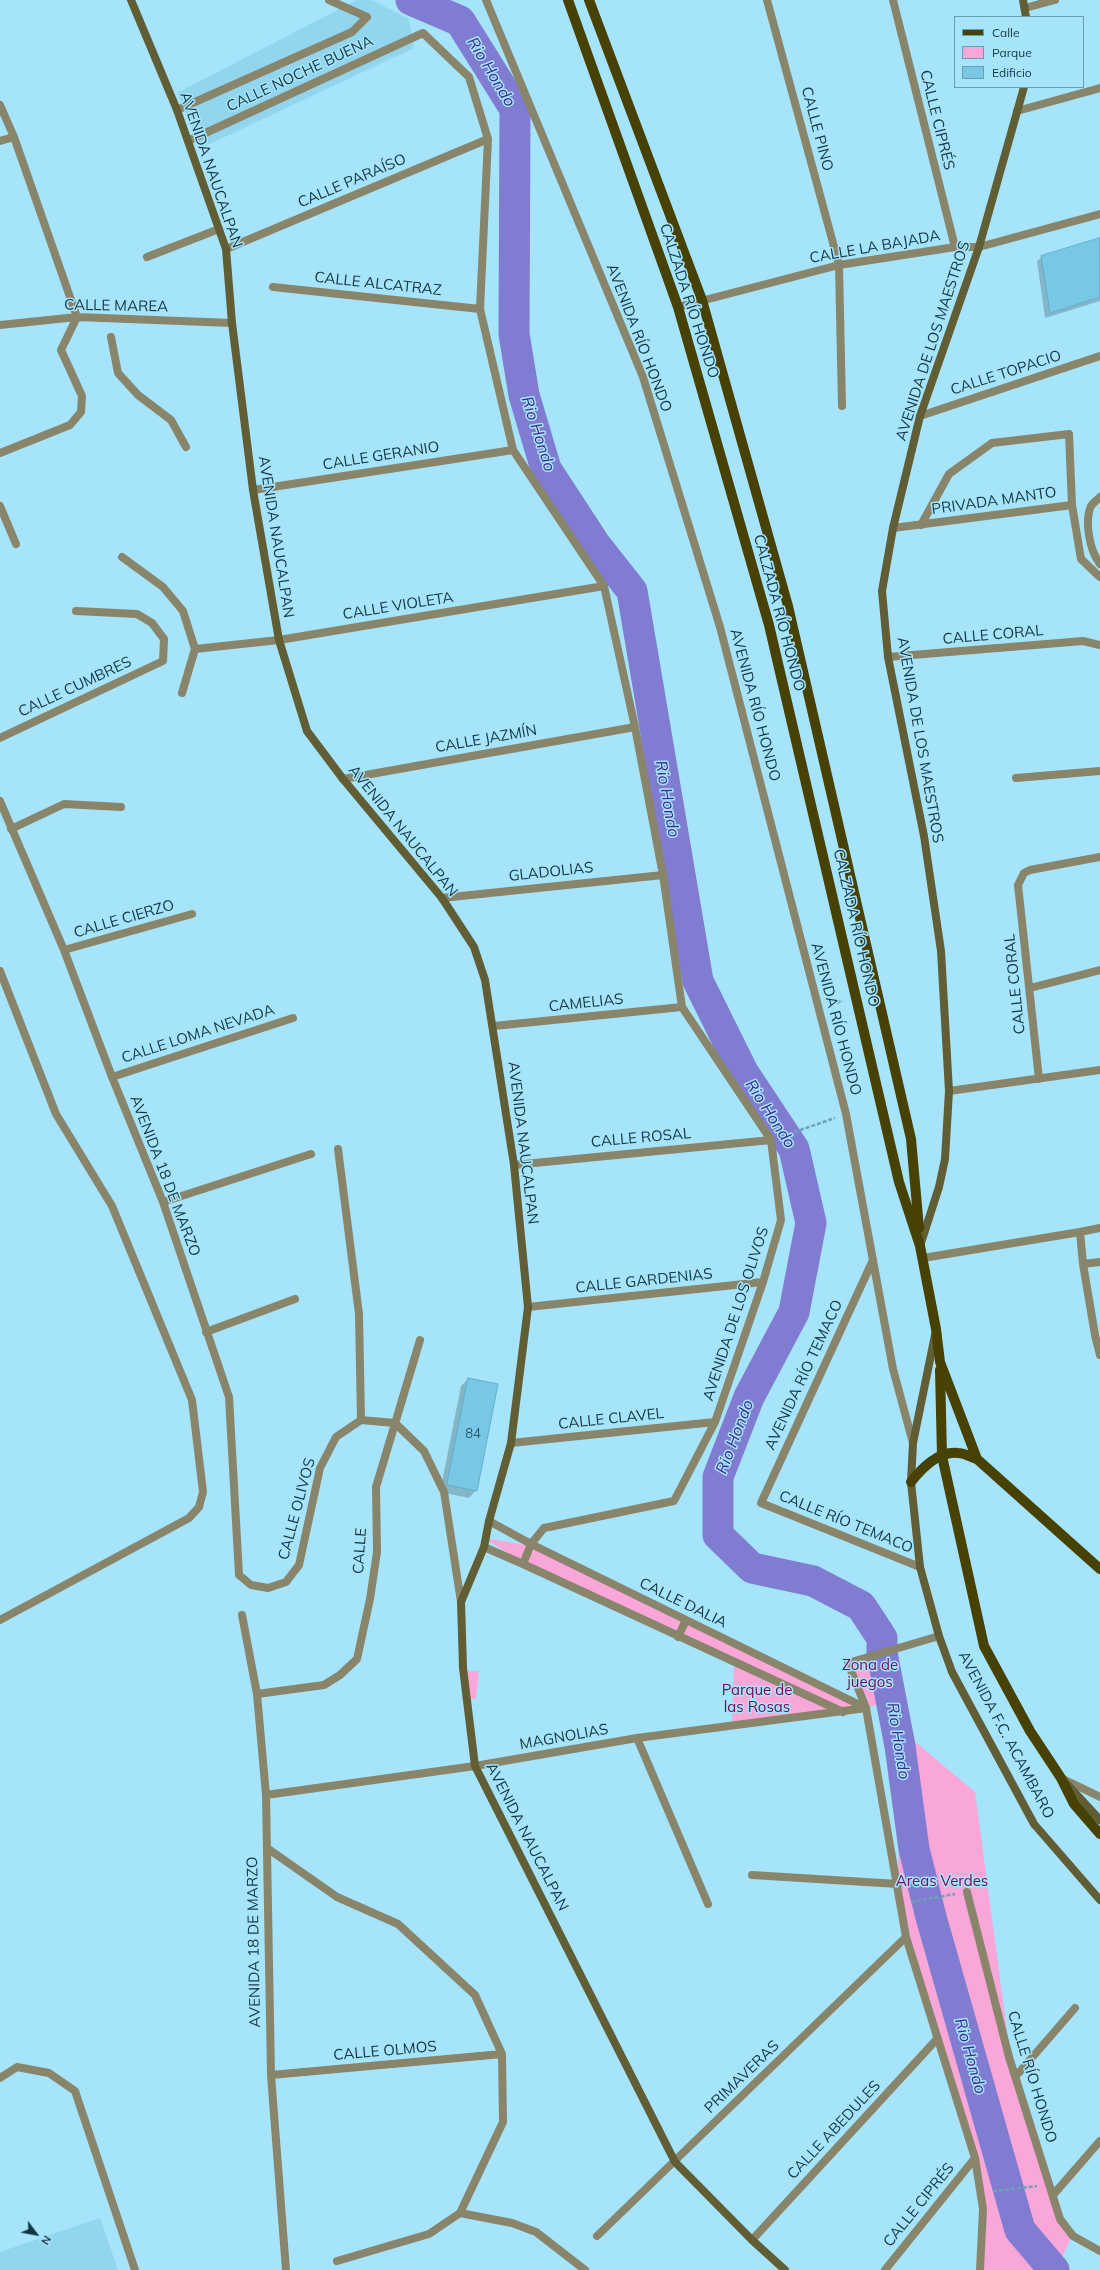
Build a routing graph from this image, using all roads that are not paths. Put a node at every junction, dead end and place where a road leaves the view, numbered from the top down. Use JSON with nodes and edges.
{"nodes":[{"id":1,"x":131,"y":0,"type":"edge"},
{"id":2,"x":329,"y":0,"type":"edge"},
{"id":3,"x":486,"y":0,"type":"edge"},
{"id":4,"x":568,"y":0,"type":"edge"},
{"id":5,"x":589,"y":0,"type":"edge"},
{"id":6,"x":767,"y":0,"type":"edge"},
{"id":7,"x":893,"y":0,"type":"edge"},
{"id":8,"x":1055,"y":0,"type":"edge"},
{"id":9,"x":1024,"y":4,"type":"edge"},
{"id":10,"x":1026,"y":16,"type":"edge"},
{"id":11,"x":423,"y":33,"type":"joint"},
{"id":12,"x":1024,"y":88,"type":"edge"},
{"id":13,"x":1100,"y":88,"type":"edge"},
{"id":14,"x":0,"y":105,"type":"edge"},
{"id":15,"x":177,"y":110,"type":"junction"},
{"id":16,"x":1017,"y":111,"type":"junction"},
{"id":17,"x":14,"y":137,"type":"junction"},
{"id":18,"x":488,"y":139,"type":"junction"},
{"id":19,"x":0,"y":141,"type":"edge"},
{"id":20,"x":188,"y":141,"type":"junction"},
{"id":21,"x":1100,"y":214,"type":"edge"},
{"id":22,"x":219,"y":228,"type":"junction"},
{"id":23,"x":955,"y":247,"type":"junction"},
{"id":24,"x":979,"y":247,"type":"junction"},
{"id":25,"x":226,"y":249,"type":"junction"},
{"id":26,"x":147,"y":258,"type":"dead end"},
{"id":27,"x":839,"y":265,"type":"junction"},
{"id":28,"x":272,"y":287,"type":"dead end"},
{"id":29,"x":702,"y":300,"type":"junction"},
{"id":30,"x":678,"y":307,"type":"junction"},
{"id":31,"x":480,"y":309,"type":"junction"},
{"id":32,"x":77,"y":318,"type":"junction"},
{"id":33,"x":232,"y":323,"type":"junction"},
{"id":34,"x":0,"y":325,"type":"edge"},
{"id":35,"x":111,"y":336,"type":"dead end"},
{"id":36,"x":1100,"y":356,"type":"edge"},
{"id":37,"x":842,"y":406,"type":"dead end"},
{"id":38,"x":920,"y":416,"type":"junction"},
{"id":39,"x":186,"y":447,"type":"dead end"},
{"id":40,"x":513,"y":450,"type":"junction"},
{"id":41,"x":0,"y":453,"type":"edge"},
{"id":42,"x":253,"y":490,"type":"junction"},
{"id":43,"x":1100,"y":497,"type":"edge"},
{"id":44,"x":1072,"y":505,"type":"junction"},
{"id":45,"x":0,"y":506,"type":"edge"},
{"id":46,"x":921,"y":525,"type":"junction"},
{"id":47,"x":893,"y":528,"type":"junction"},
{"id":48,"x":16,"y":544,"type":"dead end"},
{"id":49,"x":122,"y":557,"type":"dead end"},
{"id":50,"x":1100,"y":564,"type":"edge"},
{"id":51,"x":1100,"y":577,"type":"edge"},
{"id":52,"x":604,"y":586,"type":"junction"},
{"id":53,"x":76,"y":611,"type":"dead end"},
{"id":54,"x":278,"y":640,"type":"junction"},
{"id":55,"x":1100,"y":645,"type":"edge"},
{"id":56,"x":195,"y":649,"type":"junction"},
{"id":57,"x":888,"y":658,"type":"junction"},
{"id":58,"x":182,"y":693,"type":"dead end"},
{"id":59,"x":635,"y":727,"type":"junction"},
{"id":60,"x":0,"y":738,"type":"edge"},
{"id":61,"x":1100,"y":771,"type":"edge"},
{"id":62,"x":1016,"y":778,"type":"dead end"},
{"id":63,"x":343,"y":779,"type":"junction"},
{"id":64,"x":0,"y":801,"type":"edge"},
{"id":65,"x":122,"y":806,"type":"dead end"},
{"id":66,"x":11,"y":828,"type":"junction"},
{"id":67,"x":1100,"y":857,"type":"edge"},
{"id":68,"x":663,"y":875,"type":"junction"},
{"id":69,"x":442,"y":898,"type":"junction"},
{"id":70,"x":192,"y":914,"type":"dead end"},
{"id":71,"x":64,"y":950,"type":"junction"},
{"id":72,"x":1100,"y":970,"type":"edge"},
{"id":73,"x":0,"y":971,"type":"edge"},
{"id":74,"x":1030,"y":988,"type":"junction"},
{"id":75,"x":682,"y":1007,"type":"junction"},
{"id":76,"x":293,"y":1018,"type":"dead end"},
{"id":77,"x":494,"y":1026,"type":"junction"},
{"id":78,"x":1100,"y":1070,"type":"edge"},
{"id":79,"x":112,"y":1077,"type":"junction"},
{"id":80,"x":1039,"y":1079,"type":"junction"},
{"id":81,"x":949,"y":1091,"type":"junction"},
{"id":82,"x":771,"y":1140,"type":"junction"},
{"id":83,"x":338,"y":1149,"type":"dead end"},
{"id":84,"x":311,"y":1154,"type":"dead end"},
{"id":85,"x":514,"y":1165,"type":"junction"},
{"id":86,"x":163,"y":1202,"type":"junction"},
{"id":87,"x":1100,"y":1228,"type":"edge"},
{"id":88,"x":1080,"y":1232,"type":"junction"},
{"id":89,"x":920,"y":1246,"type":"junction"},
{"id":90,"x":923,"y":1258,"type":"junction"},
{"id":91,"x":873,"y":1260,"type":"junction"},
{"id":92,"x":1100,"y":1262,"type":"edge"},
{"id":93,"x":1083,"y":1264,"type":"junction"},
{"id":94,"x":763,"y":1282,"type":"junction"},
{"id":95,"x":295,"y":1300,"type":"dead end"},
{"id":96,"x":528,"y":1307,"type":"junction"},
{"id":97,"x":936,"y":1329,"type":"junction"},
{"id":98,"x":206,"y":1332,"type":"junction"},
{"id":99,"x":420,"y":1340,"type":"dead end"},
{"id":100,"x":1100,"y":1355,"type":"edge"},
{"id":101,"x":940,"y":1362,"type":"junction"},
{"id":102,"x":361,"y":1420,"type":"junction"},
{"id":103,"x":715,"y":1422,"type":"junction"},
{"id":104,"x":395,"y":1423,"type":"junction"},
{"id":105,"x":511,"y":1443,"type":"junction"},
{"id":106,"x":913,"y":1444,"type":"junction"},
{"id":107,"x":942,"y":1456,"type":"junction"},
{"id":108,"x":977,"y":1458,"type":"junction"},
{"id":109,"x":911,"y":1482,"type":"junction"},
{"id":110,"x":761,"y":1502,"type":"joint"},
{"id":111,"x":489,"y":1521,"type":"junction"},
{"id":112,"x":531,"y":1544,"type":"junction"},
{"id":113,"x":484,"y":1547,"type":"junction"},
{"id":114,"x":523,"y":1564,"type":"junction"},
{"id":115,"x":1098,"y":1566,"type":"edge"},
{"id":116,"x":920,"y":1567,"type":"junction"},
{"id":117,"x":1100,"y":1573,"type":"edge"},
{"id":118,"x":238,"y":1575,"type":"joint"},
{"id":119,"x":461,"y":1602,"type":"junction"},
{"id":120,"x":242,"y":1615,"type":"dead end"},
{"id":121,"x":0,"y":1620,"type":"edge"},
{"id":122,"x":686,"y":1620,"type":"junction"},
{"id":123,"x":678,"y":1636,"type":"junction"},
{"id":124,"x":939,"y":1636,"type":"junction"},
{"id":125,"x":257,"y":1694,"type":"junction"},
{"id":126,"x":866,"y":1708,"type":"junction"},
{"id":127,"x":844,"y":1712,"type":"junction"},
{"id":128,"x":637,"y":1738,"type":"junction"},
{"id":129,"x":475,"y":1766,"type":"junction"},
{"id":130,"x":1061,"y":1778,"type":"junction"},
{"id":131,"x":266,"y":1795,"type":"junction"},
{"id":132,"x":1100,"y":1797,"type":"edge"},
{"id":133,"x":1100,"y":1820,"type":"edge"},
{"id":134,"x":1100,"y":1834,"type":"edge"},
{"id":135,"x":267,"y":1848,"type":"junction"},
{"id":136,"x":752,"y":1875,"type":"dead end"},
{"id":137,"x":898,"y":1884,"type":"junction"},
{"id":138,"x":967,"y":1892,"type":"dead end"},
{"id":139,"x":1100,"y":1900,"type":"edge"},
{"id":140,"x":708,"y":1904,"type":"dead end"},
{"id":141,"x":906,"y":1937,"type":"junction"},
{"id":142,"x":1076,"y":2008,"type":"dead end"},
{"id":143,"x":937,"y":2039,"type":"junction"},
{"id":144,"x":502,"y":2054,"type":"junction"},
{"id":145,"x":271,"y":2075,"type":"junction"},
{"id":146,"x":1016,"y":2076,"type":"junction"},
{"id":147,"x":0,"y":2078,"type":"edge"},
{"id":148,"x":1100,"y":2141,"type":"edge"},
{"id":149,"x":975,"y":2158,"type":"junction"},
{"id":150,"x":675,"y":2162,"type":"junction"},
{"id":151,"x":1053,"y":2195,"type":"junction"},
{"id":152,"x":460,"y":2212,"type":"junction"},
{"id":153,"x":598,"y":2236,"type":"dead end"},
{"id":154,"x":752,"y":2240,"type":"junction"},
{"id":155,"x":1100,"y":2251,"type":"edge"},
{"id":156,"x":337,"y":2261,"type":"dead end"},
{"id":157,"x":135,"y":2270,"type":"edge"},
{"id":158,"x":286,"y":2270,"type":"edge"},
{"id":159,"x":585,"y":2270,"type":"edge"},
{"id":160,"x":785,"y":2270,"type":"edge"},
{"id":161,"x":885,"y":2270,"type":"edge"},
{"id":162,"x":980,"y":2270,"type":"edge"}],
"edges":[{"from":1,"to":15,"type":"main road","name":"AVENIDA NAUCALPAN"},
{"from":2,"to":15,"type":"street"},
{"from":3,"to":91,"type":"street","name":"AVENIDA RÍO HONDO"},
{"from":4,"to":30,"type":"main road","name":"CALZADA RÍO HONDO"},
{"from":5,"to":29,"type":"main road","name":"CALZADA RÍO HONDO"},
{"from":6,"to":27,"type":"street","name":"CALLE PINO"},
{"from":7,"to":23,"type":"street","name":"CALLE CIPRÉS"},
{"from":8,"to":9,"type":"street"},
{"from":9,"to":10,"type":"main road"},
{"from":11,"to":18,"type":"street","name":"AVENIDA DE LOS OLIVOS"},
{"from":11,"to":20,"type":"street","name":"CALLE NOCHE BUENA"},
{"from":12,"to":16,"type":"main road","name":"AVENIDA DE LOS MAESTROS"},
{"from":13,"to":16,"type":"street"},
{"from":14,"to":17,"type":"street"},
{"from":15,"to":20,"type":"main road","name":"AVENIDA NAUCALPAN"},
{"from":16,"to":24,"type":"main road","name":"AVENIDA DE LOS MAESTROS"},
{"from":17,"to":19,"type":"street"},
{"from":17,"to":32,"type":"street"},
{"from":18,"to":25,"type":"street","name":"CALLE PARAÍSO"},
{"from":18,"to":31,"type":"street","name":"AVENIDA DE LOS OLIVOS"},
{"from":20,"to":22,"type":"main road","name":"AVENIDA NAUCALPAN"},
{"from":21,"to":24,"type":"street","name":"CALLE LA BAJADA"},
{"from":22,"to":25,"type":"main road","name":"AVENIDA NAUCALPAN"},
{"from":22,"to":26,"type":"street"},
{"from":23,"to":24,"type":"street","name":"CALLE LA BAJADA"},
{"from":23,"to":27,"type":"street","name":"CALLE LA BAJADA"},
{"from":24,"to":38,"type":"main road","name":"AVENIDA DE LOS MAESTROS"},
{"from":25,"to":33,"type":"main road","name":"AVENIDA NAUCALPAN"},
{"from":27,"to":29,"type":"street","name":"CALLE LA BAJADA"},
{"from":27,"to":37,"type":"street","name":"CALLE PINO"},
{"from":28,"to":31,"type":"street","name":"CALLE ALCATRAZ"},
{"from":29,"to":30,"type":"street","name":"CALLE LA BAJADA"},
{"from":29,"to":89,"type":"main road","name":"CALZADA RÍO HONDO"},
{"from":30,"to":89,"type":"main road","name":"CALZADA RÍO HONDO"},
{"from":31,"to":40,"type":"street","name":"AVENIDA DE LOS OLIVOS"},
{"from":32,"to":33,"type":"street","name":"CALLE MAREA"},
{"from":32,"to":34,"type":"street","name":"CALLE MAREA"},
{"from":32,"to":41,"type":"street"},
{"from":33,"to":42,"type":"main road","name":"AVENIDA NAUCALPAN"},
{"from":35,"to":39,"type":"street"},
{"from":36,"to":38,"type":"street","name":"CALLE TOPACIO"},
{"from":38,"to":47,"type":"main road","name":"AVENIDA DE LOS MAESTROS"},
{"from":40,"to":42,"type":"street","name":"CALLE GERANIO"},
{"from":40,"to":52,"type":"street","name":"AVENIDA DE LOS OLIVOS"},
{"from":42,"to":54,"type":"main road","name":"AVENIDA NAUCALPAN"},
{"from":43,"to":50,"type":"street"},
{"from":44,"to":46,"type":"street","name":"PRIVADA MANTO"},
{"from":44,"to":46,"type":"street","name":"PRIVADA MANTO"},
{"from":44,"to":51,"type":"street"},
{"from":45,"to":48,"type":"street"},
{"from":46,"to":47,"type":"street","name":"PRIVADA MANTO"},
{"from":47,"to":57,"type":"main road","name":"AVENIDA DE LOS MAESTROS"},
{"from":49,"to":56,"type":"street"},
{"from":52,"to":54,"type":"street","name":"CALLE VIOLETA"},
{"from":52,"to":59,"type":"street","name":"AVENIDA DE LOS OLIVOS"},
{"from":53,"to":60,"type":"street","name":"CALLE CUMBRES"},
{"from":54,"to":56,"type":"street","name":"CALLE VIOLETA"},
{"from":54,"to":63,"type":"main road","name":"AVENIDA NAUCALPAN"},
{"from":55,"to":57,"type":"street","name":"CALLE CORAL"},
{"from":56,"to":58,"type":"street"},
{"from":57,"to":81,"type":"main road","name":"AVENIDA DE LOS MAESTROS"},
{"from":59,"to":63,"type":"street","name":"CALLE JAZMÍN"},
{"from":59,"to":68,"type":"street","name":"AVENIDA DE LOS OLIVOS"},
{"from":61,"to":62,"type":"street"},
{"from":63,"to":69,"type":"main road","name":"AVENIDA NAUCALPAN"},
{"from":64,"to":66,"type":"street","name":"AVENIDA 18 DE MARZO"},
{"from":65,"to":66,"type":"street"},
{"from":66,"to":71,"type":"street","name":"AVENIDA 18 DE MARZO"},
{"from":67,"to":74,"type":"street","name":"CALLE CORAL"},
{"from":68,"to":69,"type":"street","name":"GLADOLIAS"},
{"from":68,"to":75,"type":"street","name":"AVENIDA DE LOS OLIVOS"},
{"from":69,"to":77,"type":"main road","name":"AVENIDA NAUCALPAN"},
{"from":70,"to":71,"type":"street","name":"CALLE CIERZO"},
{"from":71,"to":79,"type":"street","name":"AVENIDA 18 DE MARZO"},
{"from":72,"to":74,"type":"street"},
{"from":73,"to":121,"type":"street"},
{"from":74,"to":80,"type":"street","name":"CALLE CORAL"},
{"from":75,"to":77,"type":"street","name":"CAMELIAS"},
{"from":75,"to":82,"type":"street","name":"AVENIDA DE LOS OLIVOS"},
{"from":76,"to":79,"type":"street","name":"CALLE LOMA NEVADA"},
{"from":77,"to":85,"type":"main road","name":"AVENIDA NAUCALPAN"},
{"from":78,"to":80,"type":"street"},
{"from":79,"to":86,"type":"street","name":"AVENIDA 18 DE MARZO"},
{"from":80,"to":81,"type":"street"},
{"from":81,"to":89,"type":"main road","name":"AVENIDA DE LOS MAESTROS"},
{"from":82,"to":85,"type":"street","name":"CALLE ROSAL"},
{"from":82,"to":94,"type":"street","name":"AVENIDA DE LOS OLIVOS"},
{"from":83,"to":102,"type":"street"},
{"from":84,"to":86,"type":"street"},
{"from":85,"to":96,"type":"main road","name":"AVENIDA NAUCALPAN"},
{"from":86,"to":98,"type":"street","name":"AVENIDA 18 DE MARZO"},
{"from":87,"to":88,"type":"street"},
{"from":88,"to":90,"type":"street"},
{"from":88,"to":93,"type":"street"},
{"from":89,"to":90,"type":"main road","name":"CALZADA RÍO HONDO"},
{"from":90,"to":97,"type":"main road","name":"CALZADA RÍO HONDO"},
{"from":91,"to":106,"type":"street","name":"AVENIDA RÍO HONDO"},
{"from":91,"to":110,"type":"street","name":"AVENIDA RÍO TEMACO"},
{"from":92,"to":93,"type":"street"},
{"from":93,"to":100,"type":"street"},
{"from":94,"to":96,"type":"street","name":"CALLE GARDENIAS"},
{"from":94,"to":103,"type":"street","name":"AVENIDA DE LOS OLIVOS"},
{"from":95,"to":98,"type":"street"},
{"from":96,"to":105,"type":"main road","name":"AVENIDA NAUCALPAN"},
{"from":97,"to":101,"type":"main road","name":"CALZADA RÍO HONDO"},
{"from":97,"to":106,"type":"main road","name":"AVENIDA F.C. ACAMBARO"},
{"from":98,"to":118,"type":"street","name":"AVENIDA 18 DE MARZO"},
{"from":99,"to":104,"type":"street","name":"CALLE"},
{"from":101,"to":107,"type":"main road","name":"AVENIDA F.C. ACAMBARO"},
{"from":101,"to":108,"type":"main road","name":"CALZADA RÍO HONDO"},
{"from":102,"to":104,"type":"street"},
{"from":102,"to":118,"type":"street","name":"CALLE OLIVOS"},
{"from":103,"to":105,"type":"street","name":"CALLE CLAVEL"},
{"from":103,"to":112,"type":"street","name":"AVENIDA DE LOS OLIVOS"},
{"from":104,"to":119,"type":"street"},
{"from":104,"to":125,"type":"street","name":"CALLE"},
{"from":105,"to":111,"type":"main road","name":"AVENIDA NAUCALPAN"},
{"from":106,"to":109,"type":"main road","name":"AVENIDA F.C. ACAMBARO"},
{"from":107,"to":108,"type":"main road"},
{"from":107,"to":109,"type":"main road"},
{"from":107,"to":130,"type":"main road","name":"AVENIDA F.C. ACAMBARO"},
{"from":108,"to":115,"type":"main road","name":"CALZADA RÍO HONDO"},
{"from":109,"to":116,"type":"main road","name":"AVENIDA F.C. ACAMBARO"},
{"from":110,"to":116,"type":"street","name":"CALLE RÍO TEMACO"},
{"from":111,"to":112,"type":"street","name":"CALLE DALIA"},
{"from":111,"to":113,"type":"main road","name":"AVENIDA NAUCALPAN"},
{"from":112,"to":114,"type":"street","name":"AVENIDA DE LOS OLIVOS"},
{"from":112,"to":122,"type":"street","name":"CALLE DALIA"},
{"from":113,"to":114,"type":"street","name":"CALLE DALIA"},
{"from":113,"to":119,"type":"main road","name":"AVENIDA NAUCALPAN"},
{"from":114,"to":123,"type":"street","name":"CALLE DALIA"},
{"from":115,"to":117,"type":"main road"},
{"from":116,"to":124,"type":"main road","name":"AVENIDA F.C. ACAMBARO"},
{"from":119,"to":129,"type":"main road","name":"AVENIDA NAUCALPAN"},
{"from":120,"to":125,"type":"street","name":"AVENIDA 18 DE MARZO"},
{"from":122,"to":123,"type":"street"},
{"from":122,"to":126,"type":"street","name":"CALLE DALIA"},
{"from":123,"to":127,"type":"street","name":"CALLE DALIA"},
{"from":124,"to":126,"type":"street"},
{"from":124,"to":139,"type":"main road","name":"AVENIDA F.C. ACAMBARO"},
{"from":125,"to":131,"type":"street","name":"AVENIDA 18 DE MARZO"},
{"from":126,"to":127,"type":"street","name":"MAGNOLIAS"},
{"from":126,"to":137,"type":"street"},
{"from":127,"to":128,"type":"street","name":"MAGNOLIAS"},
{"from":128,"to":129,"type":"street","name":"MAGNOLIAS"},
{"from":128,"to":140,"type":"street"},
{"from":129,"to":131,"type":"street","name":"MAGNOLIAS"},
{"from":129,"to":150,"type":"main road","name":"AVENIDA NAUCALPAN"},
{"from":130,"to":132,"type":"street"},
{"from":130,"to":133,"type":"main road","name":"AVENIDA F.C. ACAMBARO"},
{"from":130,"to":134,"type":"main road","name":"AVENIDA F.C. ACAMBARO"},
{"from":131,"to":135,"type":"street","name":"AVENIDA 18 DE MARZO"},
{"from":135,"to":144,"type":"street"},
{"from":135,"to":145,"type":"street","name":"AVENIDA 18 DE MARZO"},
{"from":136,"to":137,"type":"street"},
{"from":137,"to":141,"type":"street"},
{"from":138,"to":146,"type":"street","name":"CALLE RÍO HONDO"},
{"from":141,"to":143,"type":"street"},
{"from":141,"to":150,"type":"street","name":"PRIMAVERAS"},
{"from":142,"to":146,"type":"street"},
{"from":143,"to":149,"type":"street"},
{"from":143,"to":154,"type":"street","name":"CALLE ABEDULES"},
{"from":144,"to":145,"type":"street","name":"CALLE OLMOS"},
{"from":144,"to":152,"type":"street"},
{"from":145,"to":158,"type":"street","name":"AVENIDA 18 DE MARZO"},
{"from":146,"to":151,"type":"street","name":"CALLE RÍO HONDO"},
{"from":147,"to":157,"type":"street"},
{"from":148,"to":151,"type":"street"},
{"from":149,"to":161,"type":"street","name":"CALLE CIPRÉS"},
{"from":149,"to":162,"type":"street"},
{"from":150,"to":153,"type":"street","name":"PRIMAVERAS"},
{"from":150,"to":154,"type":"main road","name":"AVENIDA NAUCALPAN"},
{"from":151,"to":155,"type":"street","name":"CALLE RÍO HONDO"},
{"from":152,"to":156,"type":"street"},
{"from":152,"to":159,"type":"street"},
{"from":154,"to":160,"type":"main road","name":"AVENIDA NAUCALPAN"}]}
